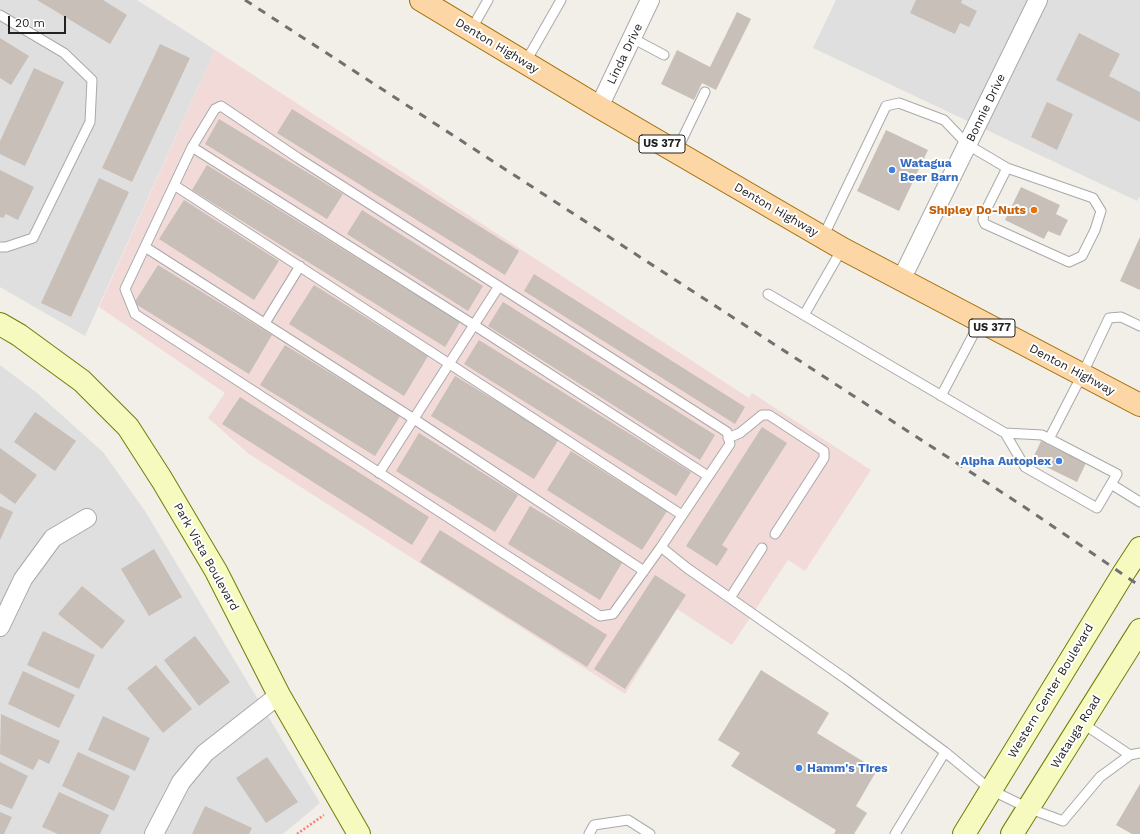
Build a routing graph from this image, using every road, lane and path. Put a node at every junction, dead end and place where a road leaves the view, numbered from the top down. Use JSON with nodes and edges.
{"nodes":[{"id":1,"x":488,"y":0,"type":"edge"},
{"id":2,"x":561,"y":0,"type":"edge"},
{"id":3,"x":650,"y":0,"type":"edge"},
{"id":4,"x":1038,"y":0,"type":"edge"},
{"id":5,"x":424,"y":1,"type":"edge"},
{"id":6,"x":0,"y":15,"type":"edge"},
{"id":7,"x":471,"y":30,"type":"junction"},
{"id":8,"x":632,"y":38,"type":"junction"},
{"id":9,"x":664,"y":55,"type":"dead end"},
{"id":10,"x":526,"y":63,"type":"junction"},
{"id":11,"x":705,"y":92,"type":"dead end"},
{"id":12,"x":599,"y":107,"type":"junction"},
{"id":13,"x":968,"y":145,"type":"junction"},
{"id":14,"x":192,"y":147,"type":"junction"},
{"id":15,"x":676,"y":152,"type":"junction"},
{"id":16,"x":1007,"y":168,"type":"junction"},
{"id":17,"x":174,"y":185,"type":"junction"},
{"id":18,"x":823,"y":237,"type":"junction"},
{"id":19,"x":0,"y":247,"type":"edge"},
{"id":20,"x":145,"y":247,"type":"junction"},
{"id":21,"x":843,"y":249,"type":"junction"},
{"id":22,"x":300,"y":266,"type":"junction"},
{"id":23,"x":901,"y":280,"type":"junction"},
{"id":24,"x":499,"y":286,"type":"junction"},
{"id":25,"x":768,"y":294,"type":"dead end"},
{"id":26,"x":804,"y":315,"type":"junction"},
{"id":27,"x":980,"y":322,"type":"junction"},
{"id":28,"x":0,"y":324,"type":"edge"},
{"id":29,"x":265,"y":324,"type":"junction"},
{"id":30,"x":474,"y":325,"type":"junction"},
{"id":31,"x":1140,"y":326,"type":"edge"},
{"id":32,"x":449,"y":364,"type":"junction"},
{"id":33,"x":1082,"y":375,"type":"junction"},
{"id":34,"x":941,"y":396,"type":"junction"},
{"id":35,"x":1140,"y":405,"type":"edge"},
{"id":36,"x":414,"y":419,"type":"junction"},
{"id":37,"x":1006,"y":433,"type":"junction"},
{"id":38,"x":728,"y":438,"type":"junction"},
{"id":39,"x":1049,"y":439,"type":"junction"},
{"id":40,"x":379,"y":473,"type":"junction"},
{"id":41,"x":708,"y":476,"type":"junction"},
{"id":42,"x":1111,"y":484,"type":"junction"},
{"id":43,"x":1140,"y":502,"type":"edge"},
{"id":44,"x":682,"y":515,"type":"junction"},
{"id":45,"x":87,"y":518,"type":"dead end"},
{"id":46,"x":775,"y":534,"type":"dead end"},
{"id":47,"x":661,"y":547,"type":"junction"},
{"id":48,"x":762,"y":548,"type":"dead end"},
{"id":49,"x":1140,"y":548,"type":"edge"},
{"id":50,"x":644,"y":571,"type":"junction"},
{"id":51,"x":730,"y":598,"type":"junction"},
{"id":52,"x":0,"y":627,"type":"edge"},
{"id":53,"x":1140,"y":630,"type":"edge"},
{"id":54,"x":278,"y":695,"type":"junction"},
{"id":55,"x":1082,"y":723,"type":"junction"},
{"id":56,"x":946,"y":752,"type":"junction"},
{"id":57,"x":1140,"y":754,"type":"edge"},
{"id":58,"x":1130,"y":755,"type":"junction"},
{"id":59,"x":991,"y":790,"type":"junction"},
{"id":60,"x":341,"y":803,"type":"junction"},
{"id":61,"x":1028,"y":808,"type":"junction"},
{"id":62,"x":154,"y":834,"type":"edge"},
{"id":63,"x":297,"y":834,"type":"edge"},
{"id":64,"x":359,"y":834,"type":"edge"},
{"id":65,"x":589,"y":834,"type":"edge"},
{"id":66,"x":650,"y":834,"type":"edge"},
{"id":67,"x":895,"y":834,"type":"edge"},
{"id":68,"x":964,"y":834,"type":"edge"},
{"id":69,"x":1012,"y":834,"type":"edge"}],
"edges":[{"from":1,"to":7,"type":"lane"},
{"from":2,"to":10,"type":"lane"},
{"from":3,"to":8,"type":"street","name":"Linda Drive"},
{"from":4,"to":13,"type":"street","name":"Bonnie Drive"},
{"from":5,"to":7,"type":"main road","name":"Denton Highway","number":"US 377"},
{"from":6,"to":19,"type":"lane"},
{"from":7,"to":10,"type":"main road","name":"Denton Highway","number":"US 377"},
{"from":8,"to":9,"type":"lane"},
{"from":8,"to":12,"type":"street","name":"Linda Drive"},
{"from":10,"to":12,"type":"main road","name":"Denton Highway","number":"US 377"},
{"from":11,"to":15,"type":"lane"},
{"from":12,"to":15,"type":"main road","name":"Denton Highway","number":"US 377"},
{"from":13,"to":16,"type":"lane"},
{"from":13,"to":18,"type":"lane"},
{"from":13,"to":23,"type":"street","name":"Bonnie Drive"},
{"from":14,"to":17,"type":"lane"},
{"from":14,"to":24,"type":"lane"},
{"from":14,"to":30,"type":"lane"},
{"from":15,"to":18,"type":"main road","name":"Denton Highway","number":"US 377"},
{"from":16,"to":16,"type":"lane"},
{"from":17,"to":20,"type":"lane"},
{"from":17,"to":22,"type":"lane"},
{"from":18,"to":21,"type":"main road","name":"Denton Highway","number":"US 377"},
{"from":20,"to":29,"type":"lane"},
{"from":20,"to":40,"type":"lane"},
{"from":21,"to":23,"type":"main road","name":"Denton Highway","number":"US 377"},
{"from":21,"to":26,"type":"lane"},
{"from":22,"to":29,"type":"lane"},
{"from":22,"to":32,"type":"lane"},
{"from":23,"to":27,"type":"main road","name":"Denton Highway","number":"US 377"},
{"from":24,"to":30,"type":"lane"},
{"from":24,"to":38,"type":"lane"},
{"from":25,"to":26,"type":"lane"},
{"from":26,"to":34,"type":"lane"},
{"from":27,"to":33,"type":"main road","name":"Denton Highway","number":"US 377"},
{"from":27,"to":34,"type":"lane"},
{"from":28,"to":54,"type":"street","name":"Park Vista Boulevard"},
{"from":29,"to":36,"type":"lane"},
{"from":30,"to":32,"type":"lane"},
{"from":30,"to":41,"type":"lane"},
{"from":31,"to":33,"type":"lane"},
{"from":32,"to":36,"type":"lane"},
{"from":32,"to":44,"type":"lane"},
{"from":33,"to":35,"type":"main road","name":"Denton Highway","number":"US 377"},
{"from":33,"to":39,"type":"lane"},
{"from":34,"to":37,"type":"lane"},
{"from":36,"to":40,"type":"lane"},
{"from":36,"to":50,"type":"lane"},
{"from":37,"to":39,"type":"lane"},
{"from":37,"to":42,"type":"lane"},
{"from":38,"to":41,"type":"lane"},
{"from":38,"to":46,"type":"lane"},
{"from":39,"to":42,"type":"lane"},
{"from":40,"to":50,"type":"lane"},
{"from":41,"to":44,"type":"lane"},
{"from":42,"to":43,"type":"lane"},
{"from":44,"to":47,"type":"lane"},
{"from":45,"to":52,"type":"street"},
{"from":47,"to":50,"type":"lane"},
{"from":47,"to":51,"type":"lane"},
{"from":48,"to":51,"type":"lane"},
{"from":49,"to":59,"type":"street","name":"Western Center Boulevard"},
{"from":51,"to":56,"type":"lane"},
{"from":53,"to":55,"type":"street","name":"Watauga Road"},
{"from":54,"to":60,"type":"street","name":"Park Vista Boulevard"},
{"from":54,"to":62,"type":"street"},
{"from":55,"to":58,"type":"lane"},
{"from":55,"to":61,"type":"street","name":"Watauga Road"},
{"from":56,"to":59,"type":"lane"},
{"from":56,"to":67,"type":"lane"},
{"from":57,"to":58,"type":"lane"},
{"from":58,"to":61,"type":"lane"},
{"from":59,"to":61,"type":"lane"},
{"from":59,"to":68,"type":"street","name":"Western Center Boulevard"},
{"from":60,"to":63,"type":"path"},
{"from":60,"to":64,"type":"street","name":"Park Vista Boulevard"},
{"from":61,"to":69,"type":"street","name":"Watauga Road"},
{"from":65,"to":66,"type":"lane"}]}
